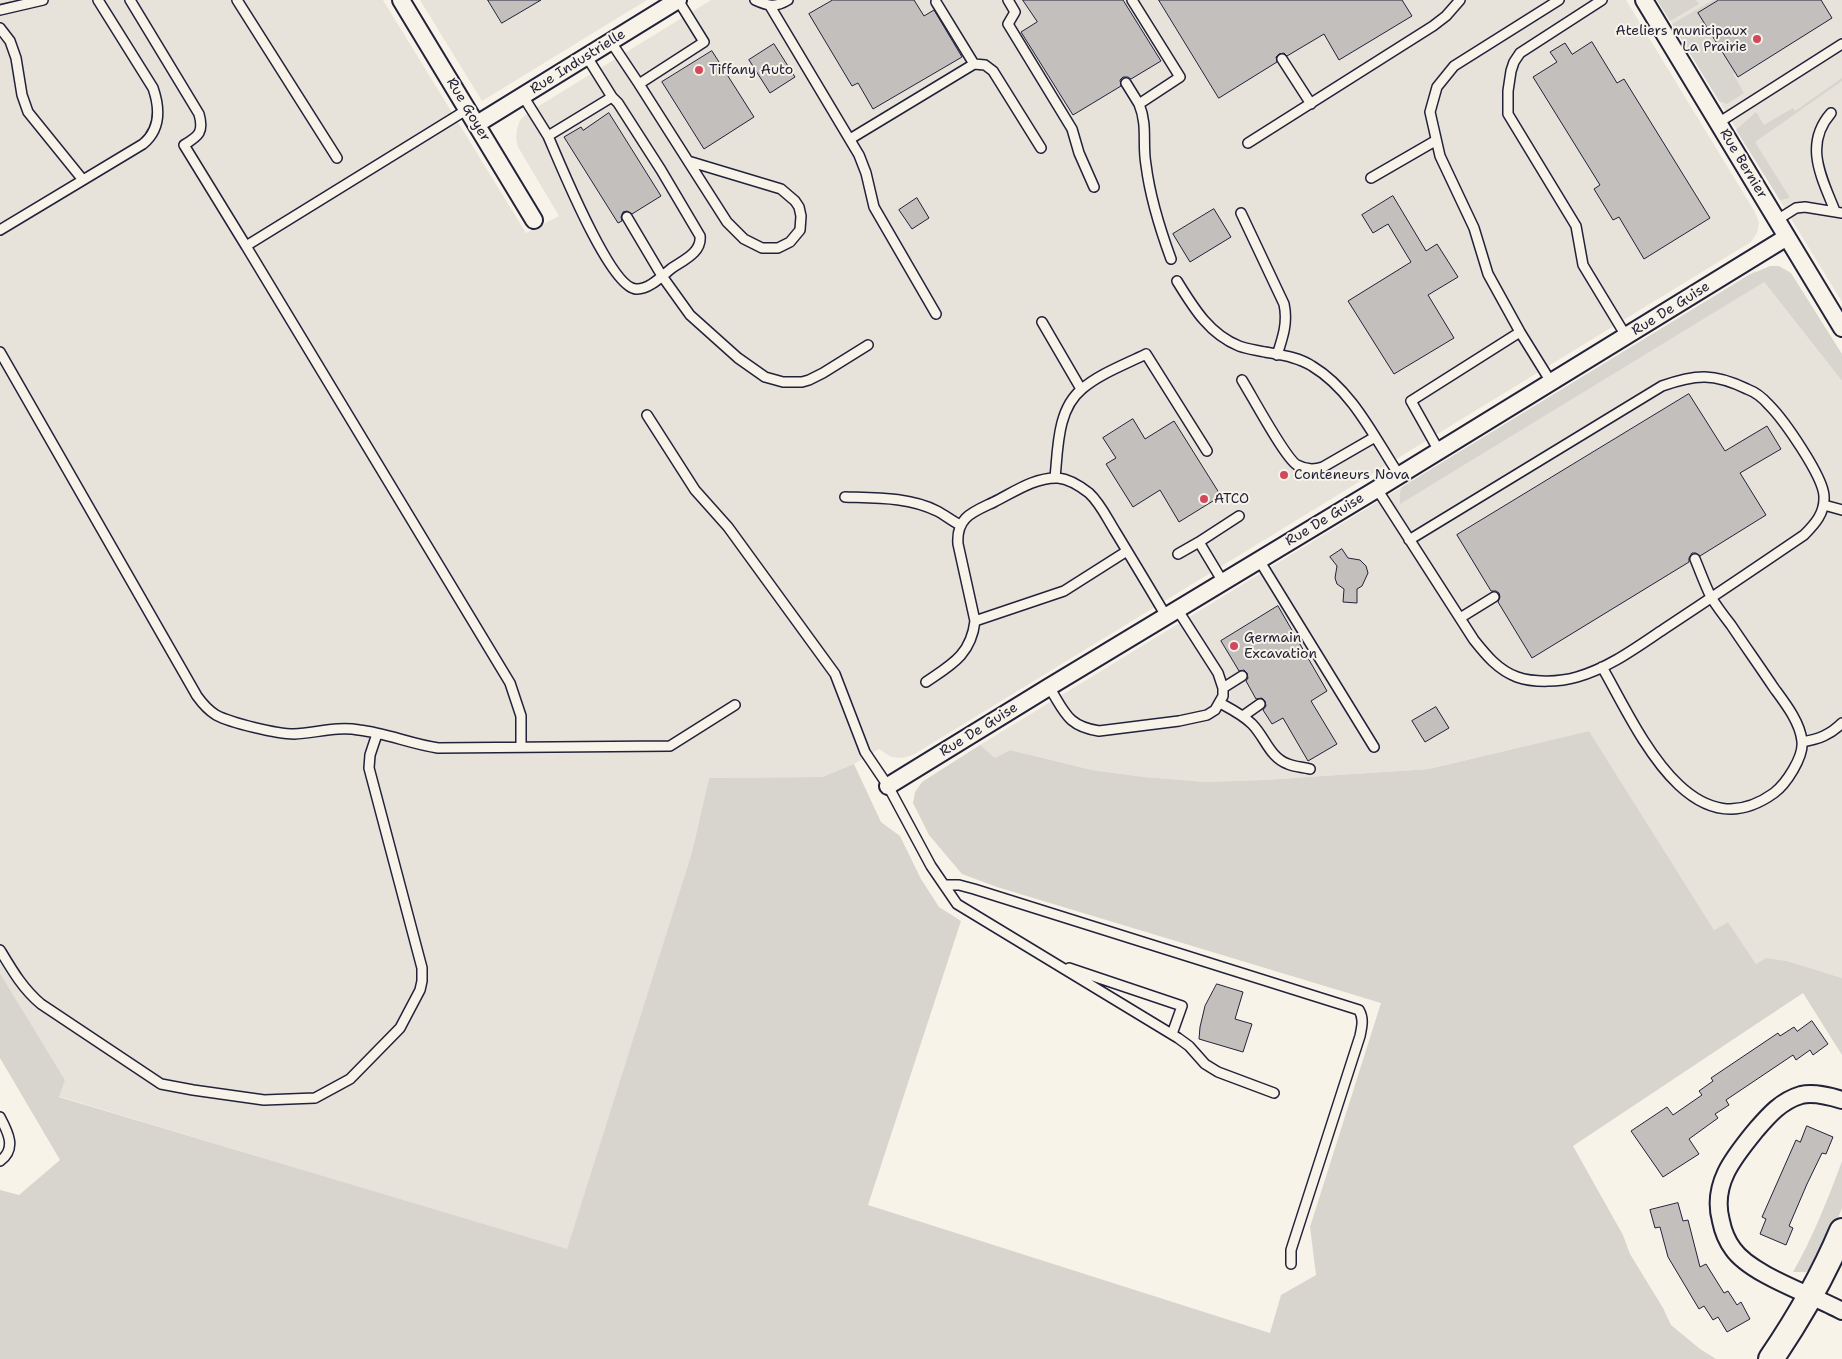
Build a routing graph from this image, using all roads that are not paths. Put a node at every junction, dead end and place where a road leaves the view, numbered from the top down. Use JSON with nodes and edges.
{"nodes":[{"id":1,"x":43,"y":0,"type":"edge"},
{"id":2,"x":98,"y":0,"type":"edge"},
{"id":3,"x":130,"y":0,"type":"edge"},
{"id":4,"x":237,"y":0,"type":"edge"},
{"id":5,"x":401,"y":0,"type":"edge"},
{"id":6,"x":678,"y":0,"type":"edge"},
{"id":7,"x":755,"y":0,"type":"edge"},
{"id":8,"x":788,"y":0,"type":"edge"},
{"id":9,"x":1008,"y":0,"type":"edge"},
{"id":10,"x":1132,"y":0,"type":"edge"},
{"id":11,"x":1460,"y":0,"type":"edge"},
{"id":12,"x":1559,"y":0,"type":"edge"},
{"id":13,"x":1602,"y":0,"type":"edge"},
{"id":14,"x":1644,"y":0,"type":"edge"},
{"id":15,"x":936,"y":2,"type":"dead end"},
{"id":16,"x":770,"y":6,"type":"junction"},
{"id":17,"x":0,"y":10,"type":"edge"},
{"id":18,"x":0,"y":28,"type":"edge"},
{"id":19,"x":612,"y":42,"type":"junction"},
{"id":20,"x":1842,"y":44,"type":"edge"},
{"id":21,"x":696,"y":48,"type":"junction"},
{"id":22,"x":587,"y":57,"type":"junction"},
{"id":23,"x":702,"y":57,"type":"dead end"},
{"id":24,"x":1282,"y":58,"type":"dead end"},
{"id":25,"x":974,"y":64,"type":"junction"},
{"id":26,"x":1126,"y":83,"type":"dead end"},
{"id":27,"x":639,"y":84,"type":"junction"},
{"id":28,"x":523,"y":96,"type":"junction"},
{"id":29,"x":612,"y":97,"type":"junction"},
{"id":30,"x":1139,"y":104,"type":"junction"},
{"id":31,"x":1310,"y":104,"type":"junction"},
{"id":32,"x":468,"y":110,"type":"junction"},
{"id":33,"x":1831,"y":113,"type":"dead end"},
{"id":34,"x":1718,"y":123,"type":"junction"},
{"id":35,"x":477,"y":124,"type":"junction"},
{"id":36,"x":548,"y":136,"type":"junction"},
{"id":37,"x":850,"y":139,"type":"junction"},
{"id":38,"x":1435,"y":140,"type":"junction"},
{"id":39,"x":1248,"y":143,"type":"dead end"},
{"id":40,"x":1041,"y":148,"type":"dead end"},
{"id":41,"x":337,"y":158,"type":"dead end"},
{"id":42,"x":688,"y":161,"type":"junction"},
{"id":43,"x":1371,"y":178,"type":"dead end"},
{"id":44,"x":83,"y":180,"type":"junction"},
{"id":45,"x":1094,"y":187,"type":"dead end"},
{"id":46,"x":1839,"y":212,"type":"edge"},
{"id":47,"x":1241,"y":213,"type":"dead end"},
{"id":48,"x":627,"y":217,"type":"dead end"},
{"id":49,"x":534,"y":220,"type":"dead end"},
{"id":50,"x":1777,"y":220,"type":"junction"},
{"id":51,"x":0,"y":230,"type":"edge"},
{"id":52,"x":1787,"y":238,"type":"junction"},
{"id":53,"x":246,"y":246,"type":"junction"},
{"id":54,"x":1171,"y":260,"type":"dead end"},
{"id":55,"x":662,"y":276,"type":"junction"},
{"id":56,"x":1177,"y":281,"type":"dead end"},
{"id":57,"x":936,"y":314,"type":"dead end"},
{"id":58,"x":1042,"y":322,"type":"dead end"},
{"id":59,"x":1842,"y":328,"type":"edge"},
{"id":60,"x":1520,"y":332,"type":"junction"},
{"id":61,"x":1626,"y":336,"type":"junction"},
{"id":62,"x":868,"y":345,"type":"dead end"},
{"id":63,"x":0,"y":352,"type":"edge"},
{"id":64,"x":1277,"y":355,"type":"junction"},
{"id":65,"x":1242,"y":380,"type":"dead end"},
{"id":66,"x":1551,"y":382,"type":"junction"},
{"id":67,"x":1081,"y":389,"type":"junction"},
{"id":68,"x":647,"y":415,"type":"dead end"},
{"id":69,"x":1374,"y":437,"type":"junction"},
{"id":70,"x":1207,"y":451,"type":"dead end"},
{"id":71,"x":1439,"y":451,"type":"junction"},
{"id":72,"x":1399,"y":475,"type":"junction"},
{"id":73,"x":1055,"y":478,"type":"junction"},
{"id":74,"x":1377,"y":489,"type":"junction"},
{"id":75,"x":845,"y":497,"type":"dead end"},
{"id":76,"x":1824,"y":505,"type":"junction"},
{"id":77,"x":1842,"y":510,"type":"edge"},
{"id":78,"x":1239,"y":516,"type":"dead end"},
{"id":79,"x":960,"y":525,"type":"junction"},
{"id":80,"x":1409,"y":540,"type":"junction"},
{"id":81,"x":1199,"y":542,"type":"junction"},
{"id":82,"x":1127,"y":551,"type":"junction"},
{"id":83,"x":1178,"y":554,"type":"dead end"},
{"id":84,"x":1695,"y":558,"type":"dead end"},
{"id":85,"x":1259,"y":560,"type":"junction"},
{"id":86,"x":1223,"y":582,"type":"junction"},
{"id":87,"x":1494,"y":597,"type":"dead end"},
{"id":88,"x":1712,"y":598,"type":"junction"},
{"id":89,"x":1171,"y":613,"type":"junction"},
{"id":90,"x":1460,"y":618,"type":"junction"},
{"id":91,"x":975,"y":621,"type":"junction"},
{"id":92,"x":1304,"y":632,"type":"junction"},
{"id":93,"x":1296,"y":637,"type":"dead end"},
{"id":94,"x":1324,"y":664,"type":"junction"},
{"id":95,"x":1602,"y":667,"type":"junction"},
{"id":96,"x":1315,"y":670,"type":"dead end"},
{"id":97,"x":1242,"y":676,"type":"dead end"},
{"id":98,"x":926,"y":682,"type":"dead end"},
{"id":99,"x":1048,"y":687,"type":"junction"},
{"id":100,"x":1223,"y":688,"type":"junction"},
{"id":101,"x":1220,"y":703,"type":"junction"},
{"id":102,"x":1260,"y":704,"type":"dead end"},
{"id":103,"x":735,"y":705,"type":"dead end"},
{"id":104,"x":1242,"y":716,"type":"junction"},
{"id":105,"x":1842,"y":723,"type":"edge"},
{"id":106,"x":377,"y":734,"type":"junction"},
{"id":107,"x":1802,"y":742,"type":"junction"},
{"id":108,"x":521,"y":747,"type":"junction"},
{"id":109,"x":1374,"y":747,"type":"dead end"},
{"id":110,"x":1310,"y":769,"type":"dead end"},
{"id":111,"x":888,"y":786,"type":"junction"},
{"id":112,"x":944,"y":886,"type":"junction"},
{"id":113,"x":0,"y":950,"type":"edge"},
{"id":114,"x":1054,"y":963,"type":"junction"},
{"id":115,"x":1172,"y":1034,"type":"junction"},
{"id":116,"x":1274,"y":1092,"type":"dead end"},
{"id":117,"x":1842,"y":1100,"type":"edge"},
{"id":118,"x":0,"y":1117,"type":"edge"},
{"id":119,"x":0,"y":1161,"type":"edge"},
{"id":120,"x":1842,"y":1231,"type":"edge"},
{"id":121,"x":1291,"y":1264,"type":"dead end"},
{"id":122,"x":1811,"y":1296,"type":"junction"},
{"id":123,"x":1842,"y":1311,"type":"edge"},
{"id":124,"x":1771,"y":1359,"type":"edge"}],
"edges":[{"from":1,"to":17,"type":"lane"},
{"from":2,"to":44,"type":"lane"},
{"from":3,"to":53,"type":"lane"},
{"from":4,"to":41,"type":"lane"},
{"from":5,"to":32,"type":"street","name":"Rue Goyer"},
{"from":6,"to":19,"type":"street","name":"Rue Industrielle"},
{"from":6,"to":21,"type":"lane"},
{"from":7,"to":16,"type":"lane"},
{"from":8,"to":16,"type":"lane"},
{"from":9,"to":45,"type":"lane"},
{"from":10,"to":30,"type":"lane"},
{"from":11,"to":31,"type":"lane"},
{"from":12,"to":38,"type":"lane"},
{"from":13,"to":61,"type":"lane"},
{"from":14,"to":34,"type":"street","name":"Rue Bernier"},
{"from":15,"to":25,"type":"lane"},
{"from":16,"to":37,"type":"lane"},
{"from":18,"to":44,"type":"lane"},
{"from":19,"to":22,"type":"street","name":"Rue Industrielle"},
{"from":19,"to":27,"type":"lane"},
{"from":20,"to":34,"type":"lane"},
{"from":21,"to":23,"type":"lane"},
{"from":21,"to":27,"type":"lane"},
{"from":22,"to":28,"type":"street","name":"Rue Industrielle"},
{"from":22,"to":29,"type":"lane"},
{"from":24,"to":31,"type":"lane"},
{"from":25,"to":37,"type":"lane"},
{"from":25,"to":40,"type":"lane"},
{"from":26,"to":30,"type":"lane"},
{"from":27,"to":42,"type":"lane"},
{"from":28,"to":35,"type":"street","name":"Rue Industrielle"},
{"from":28,"to":36,"type":"lane"},
{"from":29,"to":36,"type":"lane"},
{"from":29,"to":55,"type":"lane"},
{"from":30,"to":54,"type":"lane"},
{"from":31,"to":39,"type":"lane"},
{"from":32,"to":35,"type":"street","name":"Rue Goyer"},
{"from":32,"to":53,"type":"lane"},
{"from":33,"to":46,"type":"lane"},
{"from":34,"to":50,"type":"street","name":"Rue Bernier"},
{"from":35,"to":49,"type":"street","name":"Rue Goyer"},
{"from":36,"to":55,"type":"lane"},
{"from":37,"to":57,"type":"lane"},
{"from":38,"to":43,"type":"lane"},
{"from":38,"to":60,"type":"lane"},
{"from":42,"to":42,"type":"lane"},
{"from":44,"to":51,"type":"lane"},
{"from":46,"to":50,"type":"lane"},
{"from":47,"to":64,"type":"lane"},
{"from":48,"to":55,"type":"lane"},
{"from":50,"to":52,"type":"street","name":"Rue Bernier"},
{"from":52,"to":59,"type":"street","name":"Rue Bernier"},
{"from":52,"to":61,"type":"street","name":"Rue De Guise"},
{"from":53,"to":108,"type":"lane"},
{"from":55,"to":62,"type":"lane"},
{"from":56,"to":64,"type":"lane"},
{"from":58,"to":67,"type":"lane"},
{"from":60,"to":66,"type":"lane"},
{"from":60,"to":71,"type":"lane"},
{"from":61,"to":66,"type":"street","name":"Rue De Guise"},
{"from":63,"to":106,"type":"lane"},
{"from":64,"to":69,"type":"lane"},
{"from":65,"to":69,"type":"lane"},
{"from":66,"to":71,"type":"street","name":"Rue De Guise"},
{"from":67,"to":70,"type":"lane"},
{"from":67,"to":73,"type":"lane"},
{"from":68,"to":111,"type":"lane"},
{"from":69,"to":72,"type":"lane"},
{"from":71,"to":72,"type":"street","name":"Rue De Guise"},
{"from":72,"to":74,"type":"street","name":"Rue De Guise"},
{"from":73,"to":79,"type":"lane"},
{"from":73,"to":82,"type":"lane"},
{"from":74,"to":80,"type":"lane"},
{"from":74,"to":85,"type":"street","name":"Rue De Guise"},
{"from":75,"to":79,"type":"lane"},
{"from":76,"to":77,"type":"lane"},
{"from":76,"to":80,"type":"lane"},
{"from":76,"to":88,"type":"lane"},
{"from":78,"to":81,"type":"lane"},
{"from":79,"to":91,"type":"lane"},
{"from":80,"to":90,"type":"lane"},
{"from":81,"to":83,"type":"lane"},
{"from":81,"to":86,"type":"lane"},
{"from":82,"to":89,"type":"lane"},
{"from":82,"to":91,"type":"lane"},
{"from":84,"to":88,"type":"lane"},
{"from":85,"to":86,"type":"street","name":"Rue De Guise"},
{"from":85,"to":92,"type":"lane"},
{"from":86,"to":89,"type":"street","name":"Rue De Guise"},
{"from":87,"to":90,"type":"lane"},
{"from":88,"to":95,"type":"lane"},
{"from":88,"to":107,"type":"lane"},
{"from":89,"to":99,"type":"street","name":"Rue De Guise"},
{"from":89,"to":100,"type":"lane"},
{"from":90,"to":95,"type":"lane"},
{"from":91,"to":98,"type":"lane"},
{"from":92,"to":93,"type":"lane"},
{"from":92,"to":94,"type":"lane"},
{"from":94,"to":96,"type":"lane"},
{"from":94,"to":109,"type":"lane"},
{"from":95,"to":107,"type":"lane"},
{"from":97,"to":100,"type":"lane"},
{"from":99,"to":101,"type":"lane"},
{"from":99,"to":111,"type":"street","name":"Rue De Guise"},
{"from":100,"to":101,"type":"lane"},
{"from":101,"to":104,"type":"lane"},
{"from":102,"to":104,"type":"lane"},
{"from":103,"to":108,"type":"lane"},
{"from":104,"to":110,"type":"lane"},
{"from":105,"to":107,"type":"lane"},
{"from":106,"to":108,"type":"lane"},
{"from":106,"to":113,"type":"lane"},
{"from":111,"to":112,"type":"lane"},
{"from":112,"to":114,"type":"lane"},
{"from":112,"to":121,"type":"lane"},
{"from":114,"to":115,"type":"lane"},
{"from":114,"to":115,"type":"lane"},
{"from":115,"to":116,"type":"lane"},
{"from":117,"to":122,"type":"street"},
{"from":118,"to":119,"type":"lane"},
{"from":120,"to":122,"type":"street"},
{"from":122,"to":123,"type":"street"},
{"from":122,"to":124,"type":"street"}]}
